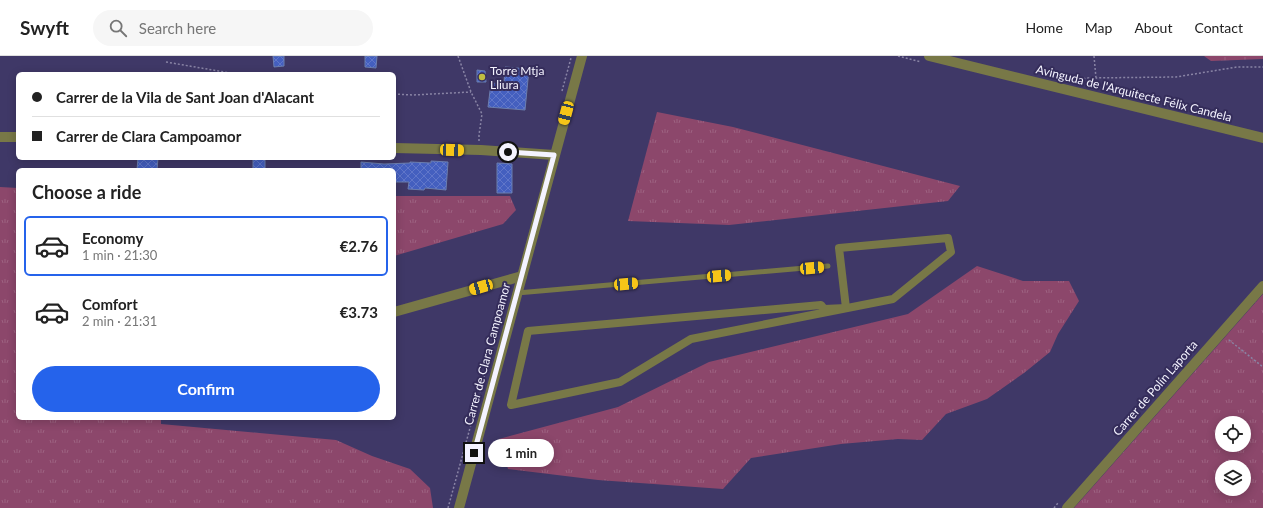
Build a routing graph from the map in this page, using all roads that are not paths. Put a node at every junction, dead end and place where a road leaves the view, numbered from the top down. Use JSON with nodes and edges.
{"nodes":[{"id":1,"x":582,"y":56,"type":"edge"},
{"id":2,"x":929,"y":56,"type":"edge"},
{"id":3,"x":0,"y":137,"type":"edge"},
{"id":4,"x":16,"y":137,"type":"edge"},
{"id":5,"x":1263,"y":138,"type":"edge"},
{"id":6,"x":396,"y":148,"type":"edge"},
{"id":7,"x":554,"y":155,"type":"junction"},
{"id":8,"x":828,"y":266,"type":"dead end"},
{"id":9,"x":522,"y":276,"type":"junction"},
{"id":10,"x":1263,"y":286,"type":"edge"},
{"id":11,"x":517,"y":293,"type":"junction"},
{"id":12,"x":846,"y":308,"type":"joint"},
{"id":13,"x":396,"y":311,"type":"edge"},
{"id":14,"x":459,"y":508,"type":"edge"},
{"id":15,"x":1067,"y":508,"type":"edge"}],
"edges":[{"from":1,"to":7,"type":"street","name":"Carrer de Clara Campoamor"},
{"from":2,"to":5,"type":"street","name":"Avinguda de l'Arquitecte Félix Candela"},
{"from":3,"to":4,"type":"street"},
{"from":6,"to":7,"type":"street"},
{"from":7,"to":9,"type":"street","name":"Carrer de Clara Campoamor"},
{"from":8,"to":11,"type":"lane"},
{"from":9,"to":11,"type":"street","name":"Carrer de Clara Campoamor"},
{"from":9,"to":13,"type":"street","name":"Carrer de Clara Campoamor"},
{"from":10,"to":15,"type":"street","name":"Carrer de Polín Laporta"},
{"from":11,"to":14,"type":"street","name":"Carrer de Clara Campoamor"},
{"from":12,"to":12,"type":"street"}]}
